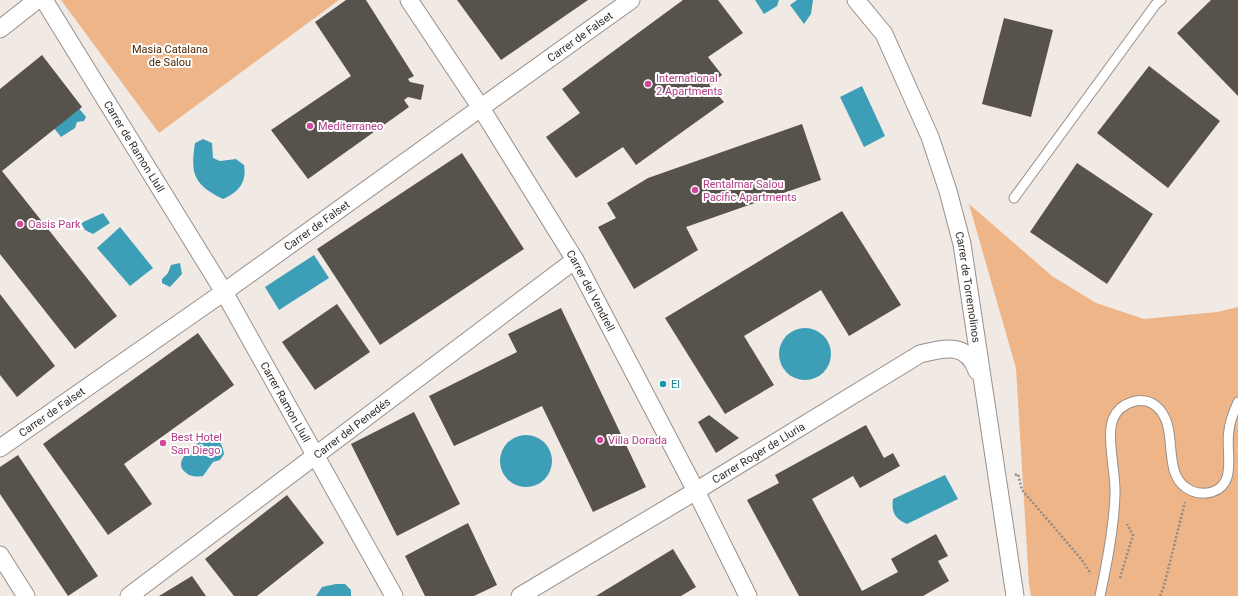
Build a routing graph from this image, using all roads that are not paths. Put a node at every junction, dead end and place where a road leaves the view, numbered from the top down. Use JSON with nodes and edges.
{"nodes":[{"id":1,"x":37,"y":0,"type":"edge"},
{"id":2,"x":44,"y":0,"type":"edge"},
{"id":3,"x":410,"y":0,"type":"edge"},
{"id":4,"x":631,"y":0,"type":"edge"},
{"id":5,"x":856,"y":0,"type":"edge"},
{"id":6,"x":1161,"y":0,"type":"edge"},
{"id":7,"x":2,"y":23,"type":"edge"},
{"id":8,"x":481,"y":108,"type":"junction"},
{"id":9,"x":1014,"y":198,"type":"dead end"},
{"id":10,"x":575,"y":260,"type":"junction"},
{"id":11,"x":224,"y":292,"type":"junction"},
{"id":12,"x":983,"y":388,"type":"junction"},
{"id":13,"x":1238,"y":402,"type":"edge"},
{"id":14,"x":0,"y":448,"type":"edge"},
{"id":15,"x":314,"y":455,"type":"junction"},
{"id":16,"x":696,"y":491,"type":"junction"},
{"id":17,"x":0,"y":556,"type":"edge"},
{"id":18,"x":26,"y":596,"type":"edge"},
{"id":19,"x":129,"y":596,"type":"edge"},
{"id":20,"x":394,"y":596,"type":"edge"},
{"id":21,"x":520,"y":596,"type":"edge"},
{"id":22,"x":748,"y":596,"type":"edge"},
{"id":23,"x":1015,"y":596,"type":"edge"},
{"id":24,"x":1100,"y":596,"type":"edge"}],
"edges":[{"from":1,"to":7,"type":"street"},
{"from":2,"to":11,"type":"street","name":"Carrer de Ramon Llull"},
{"from":3,"to":8,"type":"street","name":"Carrer del Vendrell"},
{"from":4,"to":8,"type":"street","name":"Carrer de Falset"},
{"from":5,"to":12,"type":"street","name":"Carrer de Torremolinos"},
{"from":6,"to":9,"type":"lane"},
{"from":8,"to":10,"type":"street","name":"Carrer del Vendrell"},
{"from":8,"to":11,"type":"street","name":"Carrer de Falset"},
{"from":10,"to":15,"type":"street","name":"Carrer del Penedés"},
{"from":10,"to":16,"type":"street","name":"Carrer del Vendrell"},
{"from":11,"to":14,"type":"street","name":"Carrer de Falset"},
{"from":11,"to":15,"type":"street","name":"Carrer Ramon Llull"},
{"from":12,"to":16,"type":"street","name":"Carrer Roger de Lluria"},
{"from":12,"to":23,"type":"street","name":"Carrer de Torremolinos"},
{"from":13,"to":24,"type":"lane"},
{"from":15,"to":19,"type":"street","name":"Carrer del Penedés"},
{"from":15,"to":20,"type":"street","name":"Carrer Ramon Llull"},
{"from":16,"to":21,"type":"street","name":"Carrer Roger de Lluria"},
{"from":16,"to":22,"type":"street","name":"Carrer del Vendrell"},
{"from":17,"to":18,"type":"street"}]}
